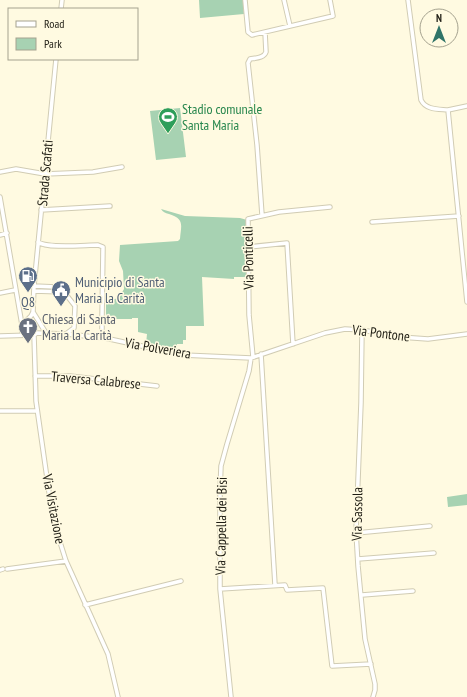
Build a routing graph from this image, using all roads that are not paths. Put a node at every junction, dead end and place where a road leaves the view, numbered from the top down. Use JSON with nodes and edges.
{"nodes":[{"id":1,"x":245,"y":0,"type":"edge"},
{"id":2,"x":284,"y":0,"type":"edge"},
{"id":3,"x":330,"y":0,"type":"edge"},
{"id":4,"x":408,"y":0,"type":"edge"},
{"id":5,"x":290,"y":26,"type":"junction"},
{"id":6,"x":265,"y":32,"type":"junction"},
{"id":7,"x":56,"y":60,"type":"edge"},
{"id":8,"x":467,"y":106,"type":"edge"},
{"id":9,"x":448,"y":110,"type":"junction"},
{"id":10,"x":122,"y":167,"type":"dead end"},
{"id":11,"x":0,"y":172,"type":"edge"},
{"id":12,"x":45,"y":174,"type":"junction"},
{"id":13,"x":0,"y":197,"type":"edge"},
{"id":14,"x":1,"y":206,"type":"edge"},
{"id":15,"x":110,"y":206,"type":"dead end"},
{"id":16,"x":330,"y":207,"type":"dead end"},
{"id":17,"x":41,"y":210,"type":"junction"},
{"id":18,"x":262,"y":216,"type":"junction"},
{"id":19,"x":459,"y":216,"type":"junction"},
{"id":20,"x":372,"y":222,"type":"dead end"},
{"id":21,"x":7,"y":234,"type":"junction"},
{"id":22,"x":0,"y":235,"type":"edge"},
{"id":23,"x":38,"y":242,"type":"junction"},
{"id":24,"x":248,"y":247,"type":"junction"},
{"id":25,"x":34,"y":288,"type":"junction"},
{"id":26,"x":15,"y":290,"type":"junction"},
{"id":27,"x":0,"y":292,"type":"edge"},
{"id":28,"x":467,"y":302,"type":"edge"},
{"id":29,"x":33,"y":312,"type":"junction"},
{"id":30,"x":22,"y":326,"type":"junction"},
{"id":31,"x":362,"y":330,"type":"junction"},
{"id":32,"x":46,"y":333,"type":"junction"},
{"id":33,"x":102,"y":333,"type":"junction"},
{"id":34,"x":22,"y":334,"type":"junction"},
{"id":35,"x":66,"y":334,"type":"junction"},
{"id":36,"x":467,"y":334,"type":"edge"},
{"id":37,"x":34,"y":335,"type":"junction"},
{"id":38,"x":0,"y":336,"type":"edge"},
{"id":39,"x":98,"y":338,"type":"junction"},
{"id":40,"x":105,"y":338,"type":"junction"},
{"id":41,"x":293,"y":344,"type":"junction"},
{"id":42,"x":261,"y":354,"type":"junction"},
{"id":43,"x":252,"y":357,"type":"junction"},
{"id":44,"x":35,"y":376,"type":"junction"},
{"id":45,"x":157,"y":386,"type":"dead end"},
{"id":46,"x":0,"y":411,"type":"edge"},
{"id":47,"x":37,"y":411,"type":"junction"},
{"id":48,"x":430,"y":526,"type":"dead end"},
{"id":49,"x":356,"y":533,"type":"junction"},
{"id":50,"x":434,"y":553,"type":"dead end"},
{"id":51,"x":358,"y":559,"type":"junction"},
{"id":52,"x":66,"y":561,"type":"junction"},
{"id":53,"x":3,"y":569,"type":"edge"},
{"id":54,"x":180,"y":581,"type":"dead end"},
{"id":55,"x":275,"y":585,"type":"junction"},
{"id":56,"x":220,"y":589,"type":"junction"},
{"id":57,"x":413,"y":592,"type":"dead end"},
{"id":58,"x":362,"y":595,"type":"junction"},
{"id":59,"x":85,"y":605,"type":"junction"},
{"id":60,"x":371,"y":664,"type":"junction"},
{"id":61,"x":118,"y":697,"type":"edge"},
{"id":62,"x":231,"y":697,"type":"edge"},
{"id":63,"x":373,"y":697,"type":"edge"}],
"edges":[{"from":1,"to":6,"type":"street"},
{"from":2,"to":5,"type":"street"},
{"from":3,"to":5,"type":"street"},
{"from":4,"to":9,"type":"street"},
{"from":5,"to":6,"type":"street"},
{"from":6,"to":18,"type":"street"},
{"from":7,"to":12,"type":"street","name":"Strada Scafati"},
{"from":8,"to":9,"type":"street"},
{"from":9,"to":19,"type":"street"},
{"from":10,"to":12,"type":"street"},
{"from":11,"to":12,"type":"street"},
{"from":12,"to":17,"type":"street","name":"Strada Scafati"},
{"from":13,"to":14,"type":"street"},
{"from":14,"to":21,"type":"street"},
{"from":15,"to":17,"type":"street"},
{"from":16,"to":18,"type":"street","name":"Via Ponticelli"},
{"from":17,"to":23,"type":"street","name":"Strada Scafati"},
{"from":18,"to":24,"type":"street","name":"Via Ponticelli"},
{"from":19,"to":20,"type":"street"},
{"from":19,"to":28,"type":"street"},
{"from":21,"to":22,"type":"street"},
{"from":21,"to":26,"type":"street"},
{"from":23,"to":25,"type":"street","name":"Strada Scafati"},
{"from":23,"to":33,"type":"street"},
{"from":24,"to":41,"type":"street"},
{"from":24,"to":43,"type":"street","name":"Via Ponticelli"},
{"from":25,"to":29,"type":"street"},
{"from":25,"to":35,"type":"street"},
{"from":26,"to":27,"type":"street"},
{"from":26,"to":30,"type":"street"},
{"from":29,"to":30,"type":"street"},
{"from":29,"to":32,"type":"street"},
{"from":30,"to":34,"type":"street"},
{"from":31,"to":36,"type":"street","name":"Via Pontone"},
{"from":31,"to":41,"type":"street","name":"Via Pontone"},
{"from":31,"to":49,"type":"street","name":"Via Sassola"},
{"from":32,"to":35,"type":"street"},
{"from":32,"to":37,"type":"street"},
{"from":33,"to":39,"type":"street"},
{"from":33,"to":40,"type":"street"},
{"from":34,"to":37,"type":"street"},
{"from":34,"to":38,"type":"street"},
{"from":35,"to":39,"type":"street","name":"Via Polveriera"},
{"from":37,"to":44,"type":"street","name":"Via Visitazione"},
{"from":39,"to":40,"type":"street","name":"Via Polveriera"},
{"from":40,"to":43,"type":"street","name":"Via Polveriera"},
{"from":41,"to":42,"type":"street","name":"Via Pontone"},
{"from":42,"to":43,"type":"street","name":"Via Pontone"},
{"from":42,"to":55,"type":"street"},
{"from":43,"to":56,"type":"street","name":"Via Cappella dei Bisi"},
{"from":44,"to":45,"type":"street","name":"Traversa Calabrese"},
{"from":44,"to":47,"type":"street","name":"Via Visitazione"},
{"from":46,"to":47,"type":"street"},
{"from":47,"to":52,"type":"street","name":"Via Visitazione"},
{"from":48,"to":49,"type":"street"},
{"from":49,"to":51,"type":"street","name":"Via Sassola"},
{"from":50,"to":51,"type":"street"},
{"from":51,"to":58,"type":"street","name":"Via Sassola"},
{"from":52,"to":53,"type":"street"},
{"from":52,"to":59,"type":"street","name":"Via Visitazione"},
{"from":54,"to":59,"type":"street"},
{"from":55,"to":56,"type":"street"},
{"from":55,"to":60,"type":"street"},
{"from":56,"to":62,"type":"street","name":"Via Cappella dei Bisi"},
{"from":57,"to":58,"type":"street"},
{"from":58,"to":60,"type":"street","name":"Via Sassola"},
{"from":59,"to":61,"type":"street","name":"Via Visitazione"},
{"from":60,"to":63,"type":"street","name":"Via Sassola"}]}
